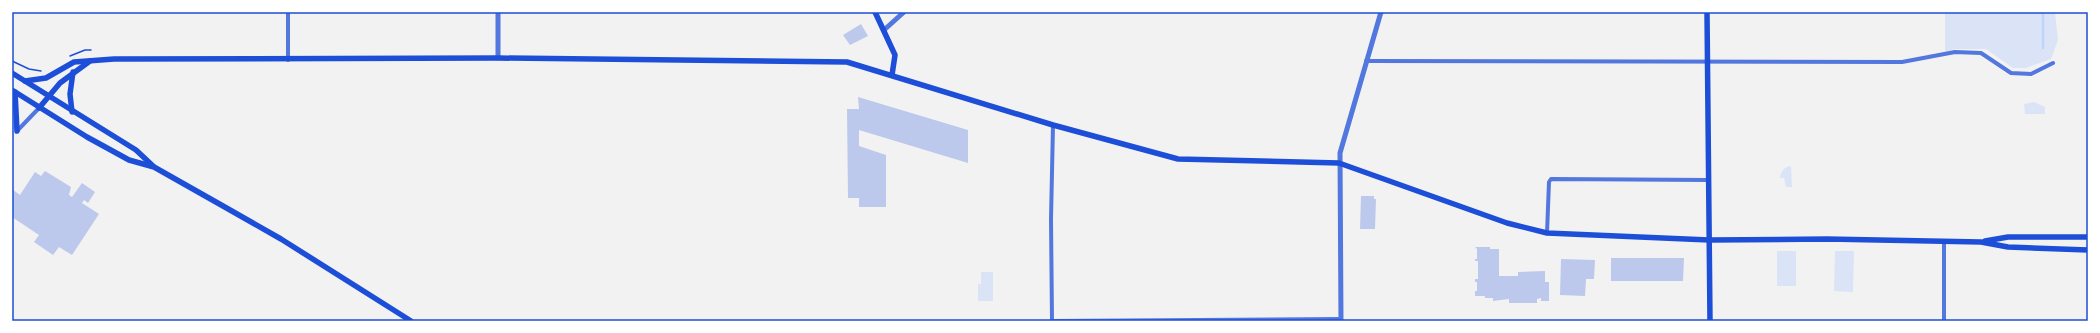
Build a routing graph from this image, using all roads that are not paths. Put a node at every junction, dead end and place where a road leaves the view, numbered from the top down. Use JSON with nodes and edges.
{"nodes":[{"id":1,"x":288,"y":12,"type":"edge"},
{"id":2,"x":498,"y":12,"type":"edge"},
{"id":3,"x":875,"y":12,"type":"edge"},
{"id":4,"x":904,"y":12,"type":"edge"},
{"id":5,"x":1381,"y":12,"type":"edge"},
{"id":6,"x":1707,"y":12,"type":"edge"},
{"id":7,"x":884,"y":30,"type":"junction"},
{"id":8,"x":498,"y":58,"type":"junction"},
{"id":9,"x":90,"y":60,"type":"junction"},
{"id":10,"x":288,"y":60,"type":"junction"},
{"id":11,"x":1366,"y":61,"type":"junction"},
{"id":12,"x":1708,"y":61,"type":"junction"},
{"id":13,"x":2053,"y":63,"type":"dead end"},
{"id":14,"x":12,"y":72,"type":"edge"},
{"id":15,"x":73,"y":72,"type":"junction"},
{"id":16,"x":892,"y":74,"type":"junction"},
{"id":17,"x":25,"y":80,"type":"junction"},
{"id":18,"x":14,"y":91,"type":"edge"},
{"id":19,"x":50,"y":96,"type":"junction"},
{"id":20,"x":39,"y":108,"type":"junction"},
{"id":21,"x":72,"y":112,"type":"junction"},
{"id":22,"x":1053,"y":125,"type":"junction"},
{"id":23,"x":17,"y":131,"type":"joint"},
{"id":24,"x":1339,"y":163,"type":"junction"},
{"id":25,"x":154,"y":167,"type":"junction"},
{"id":26,"x":1709,"y":180,"type":"junction"},
{"id":27,"x":1548,"y":234,"type":"junction"},
{"id":28,"x":2088,"y":237,"type":"edge"},
{"id":29,"x":1709,"y":240,"type":"junction"},
{"id":30,"x":1944,"y":241,"type":"junction"},
{"id":31,"x":1981,"y":242,"type":"junction"},
{"id":32,"x":2088,"y":250,"type":"edge"},
{"id":33,"x":1341,"y":320,"type":"edge"},
{"id":34,"x":411,"y":321,"type":"edge"},
{"id":35,"x":1052,"y":321,"type":"edge"},
{"id":36,"x":1710,"y":321,"type":"edge"},
{"id":37,"x":1944,"y":321,"type":"edge"}],
"edges":[{"from":1,"to":10,"type":"street"},
{"from":2,"to":8,"type":"street"},
{"from":3,"to":7,"type":"main road"},
{"from":4,"to":7,"type":"street"},
{"from":5,"to":11,"type":"street"},
{"from":6,"to":12,"type":"main road"},
{"from":7,"to":16,"type":"main road"},
{"from":8,"to":10,"type":"main road"},
{"from":8,"to":16,"type":"main road"},
{"from":9,"to":10,"type":"main road"},
{"from":9,"to":15,"type":"main road"},
{"from":9,"to":17,"type":"main road"},
{"from":11,"to":12,"type":"street"},
{"from":11,"to":24,"type":"street"},
{"from":12,"to":13,"type":"street"},
{"from":12,"to":26,"type":"main road"},
{"from":14,"to":17,"type":"main road"},
{"from":15,"to":19,"type":"main road"},
{"from":15,"to":21,"type":"main road"},
{"from":16,"to":22,"type":"main road"},
{"from":17,"to":19,"type":"main road"},
{"from":18,"to":20,"type":"main road"},
{"from":18,"to":23,"type":"main road"},
{"from":19,"to":20,"type":"main road"},
{"from":19,"to":21,"type":"main road"},
{"from":20,"to":23,"type":"street"},
{"from":20,"to":25,"type":"main road"},
{"from":21,"to":25,"type":"main road"},
{"from":22,"to":24,"type":"main road"},
{"from":22,"to":35,"type":"street"},
{"from":24,"to":27,"type":"main road"},
{"from":24,"to":33,"type":"street"},
{"from":25,"to":34,"type":"main road"},
{"from":26,"to":27,"type":"street"},
{"from":26,"to":29,"type":"main road"},
{"from":27,"to":29,"type":"main road"},
{"from":28,"to":31,"type":"main road"},
{"from":29,"to":30,"type":"main road"},
{"from":29,"to":36,"type":"main road"},
{"from":30,"to":31,"type":"main road"},
{"from":30,"to":37,"type":"street"},
{"from":31,"to":32,"type":"main road"},
{"from":33,"to":35,"type":"street"}]}
